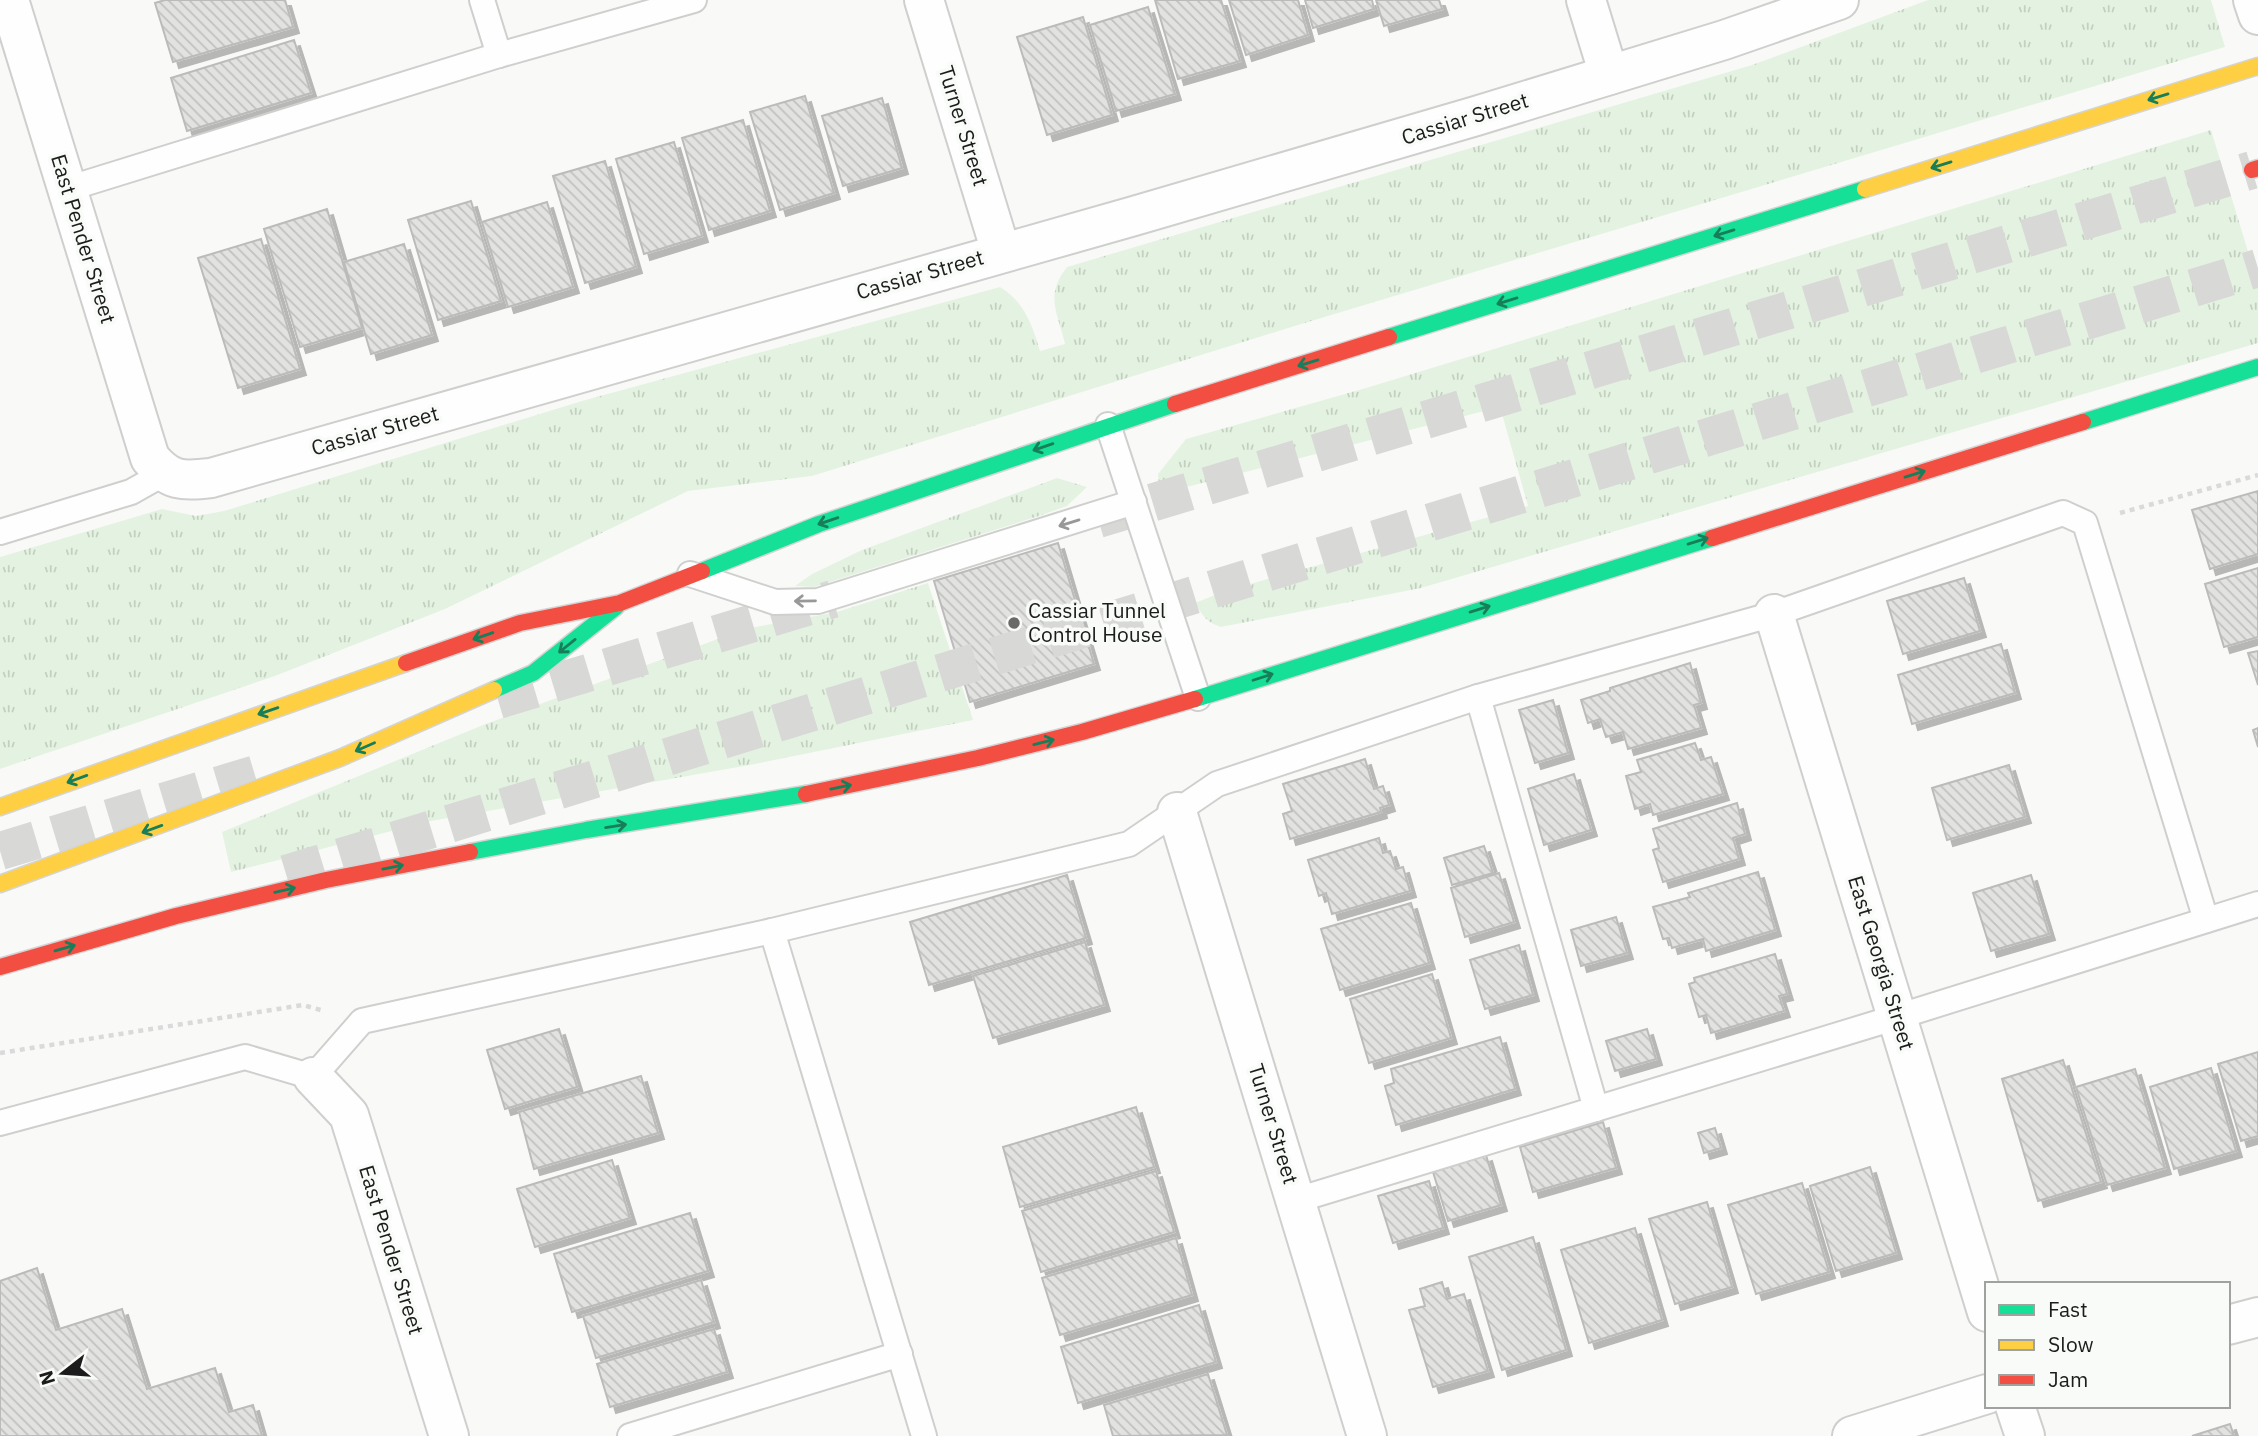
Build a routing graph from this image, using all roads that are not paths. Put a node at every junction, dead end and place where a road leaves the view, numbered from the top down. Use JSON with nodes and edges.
{"nodes":[{"id":1,"x":9,"y":0,"type":"edge"},
{"id":2,"x":482,"y":0,"type":"edge"},
{"id":3,"x":694,"y":0,"type":"edge"},
{"id":4,"x":924,"y":0,"type":"edge"},
{"id":5,"x":1586,"y":0,"type":"edge"},
{"id":6,"x":1839,"y":0,"type":"edge"},
{"id":7,"x":2253,"y":0,"type":"edge"},
{"id":8,"x":2258,"y":15,"type":"edge"},
{"id":9,"x":499,"y":55,"type":"junction"},
{"id":10,"x":2258,"y":66,"type":"edge"},
{"id":11,"x":1609,"y":75,"type":"junction"},
{"id":12,"x":67,"y":189,"type":"junction"},
{"id":13,"x":1001,"y":252,"type":"junction"},
{"id":14,"x":2258,"y":367,"type":"edge"},
{"id":15,"x":1108,"y":425,"type":"junction"},
{"id":16,"x":163,"y":474,"type":"junction"},
{"id":17,"x":1135,"y":502,"type":"junction"},
{"id":18,"x":0,"y":532,"type":"edge"},
{"id":19,"x":690,"y":574,"type":"junction"},
{"id":20,"x":620,"y":603,"type":"junction"},
{"id":21,"x":1774,"y":614,"type":"junction"},
{"id":22,"x":1478,"y":697,"type":"junction"},
{"id":23,"x":1199,"y":698,"type":"junction"},
{"id":24,"x":0,"y":807,"type":"edge"},
{"id":25,"x":1177,"y":812,"type":"junction"},
{"id":26,"x":0,"y":884,"type":"edge"},
{"id":27,"x":2258,"y":904,"type":"edge"},
{"id":28,"x":2206,"y":920,"type":"junction"},
{"id":29,"x":772,"y":931,"type":"junction"},
{"id":30,"x":0,"y":967,"type":"edge"},
{"id":31,"x":1897,"y":1017,"type":"junction"},
{"id":32,"x":313,"y":1077,"type":"junction"},
{"id":33,"x":1596,"y":1108,"type":"junction"},
{"id":34,"x":0,"y":1123,"type":"edge"},
{"id":35,"x":1297,"y":1200,"type":"junction"},
{"id":36,"x":1985,"y":1305,"type":"edge"},
{"id":37,"x":2258,"y":1317,"type":"edge"},
{"id":38,"x":2230,"y":1324,"type":"edge"},
{"id":39,"x":900,"y":1354,"type":"junction"},
{"id":40,"x":1985,"y":1395,"type":"edge"},
{"id":41,"x":2016,"y":1408,"type":"edge"},
{"id":42,"x":449,"y":1436,"type":"edge"},
{"id":43,"x":630,"y":1436,"type":"edge"},
{"id":44,"x":924,"y":1436,"type":"edge"},
{"id":45,"x":1367,"y":1436,"type":"edge"},
{"id":46,"x":1853,"y":1436,"type":"edge"},
{"id":47,"x":2025,"y":1436,"type":"edge"}],
"edges":[{"from":1,"to":12,"type":"street","name":"East Pender Street"},
{"from":2,"to":9,"type":"lane"},
{"from":3,"to":9,"type":"lane"},
{"from":4,"to":13,"type":"street","name":"Turner Street"},
{"from":5,"to":11,"type":"street"},
{"from":6,"to":11,"type":"street","name":"Cassiar Street"},
{"from":7,"to":8,"type":"street"},
{"from":9,"to":12,"type":"lane"},
{"from":10,"to":15,"type":"highway","one_way":true},
{"from":11,"to":13,"type":"street","name":"Cassiar Street"},
{"from":12,"to":16,"type":"street","name":"East Pender Street"},
{"from":13,"to":16,"type":"street","name":"Cassiar Street"},
{"from":23,"to":14,"type":"highway","one_way":true},
{"from":15,"to":17,"type":"lane"},
{"from":15,"to":19,"type":"highway","one_way":true},
{"from":16,"to":18,"type":"lane"},
{"from":17,"to":19,"type":"lane","one_way":true},
{"from":17,"to":23,"type":"lane"},
{"from":19,"to":20,"type":"highway"},
{"from":20,"to":24,"type":"highway","one_way":true},
{"from":20,"to":26,"type":"highway","one_way":true},
{"from":21,"to":22,"type":"lane"},
{"from":21,"to":28,"type":"lane"},
{"from":21,"to":31,"type":"street","name":"East Georgia Street"},
{"from":22,"to":25,"type":"lane"},
{"from":22,"to":33,"type":"lane"},
{"from":30,"to":23,"type":"highway","one_way":true},
{"from":25,"to":29,"type":"lane"},
{"from":25,"to":35,"type":"street","name":"Turner Street"},
{"from":27,"to":28,"type":"lane"},
{"from":28,"to":31,"type":"lane"},
{"from":29,"to":32,"type":"lane"},
{"from":29,"to":39,"type":"lane"},
{"from":31,"to":33,"type":"lane"},
{"from":31,"to":36,"type":"street","name":"East Georgia Street"},
{"from":32,"to":34,"type":"lane"},
{"from":32,"to":42,"type":"street","name":"East Pender Street"},
{"from":33,"to":35,"type":"lane"},
{"from":35,"to":45,"type":"street","name":"Turner Street"},
{"from":37,"to":38,"type":"street"},
{"from":39,"to":43,"type":"lane"},
{"from":39,"to":44,"type":"lane"},
{"from":40,"to":46,"type":"street"},
{"from":41,"to":47,"type":"street"}]}
